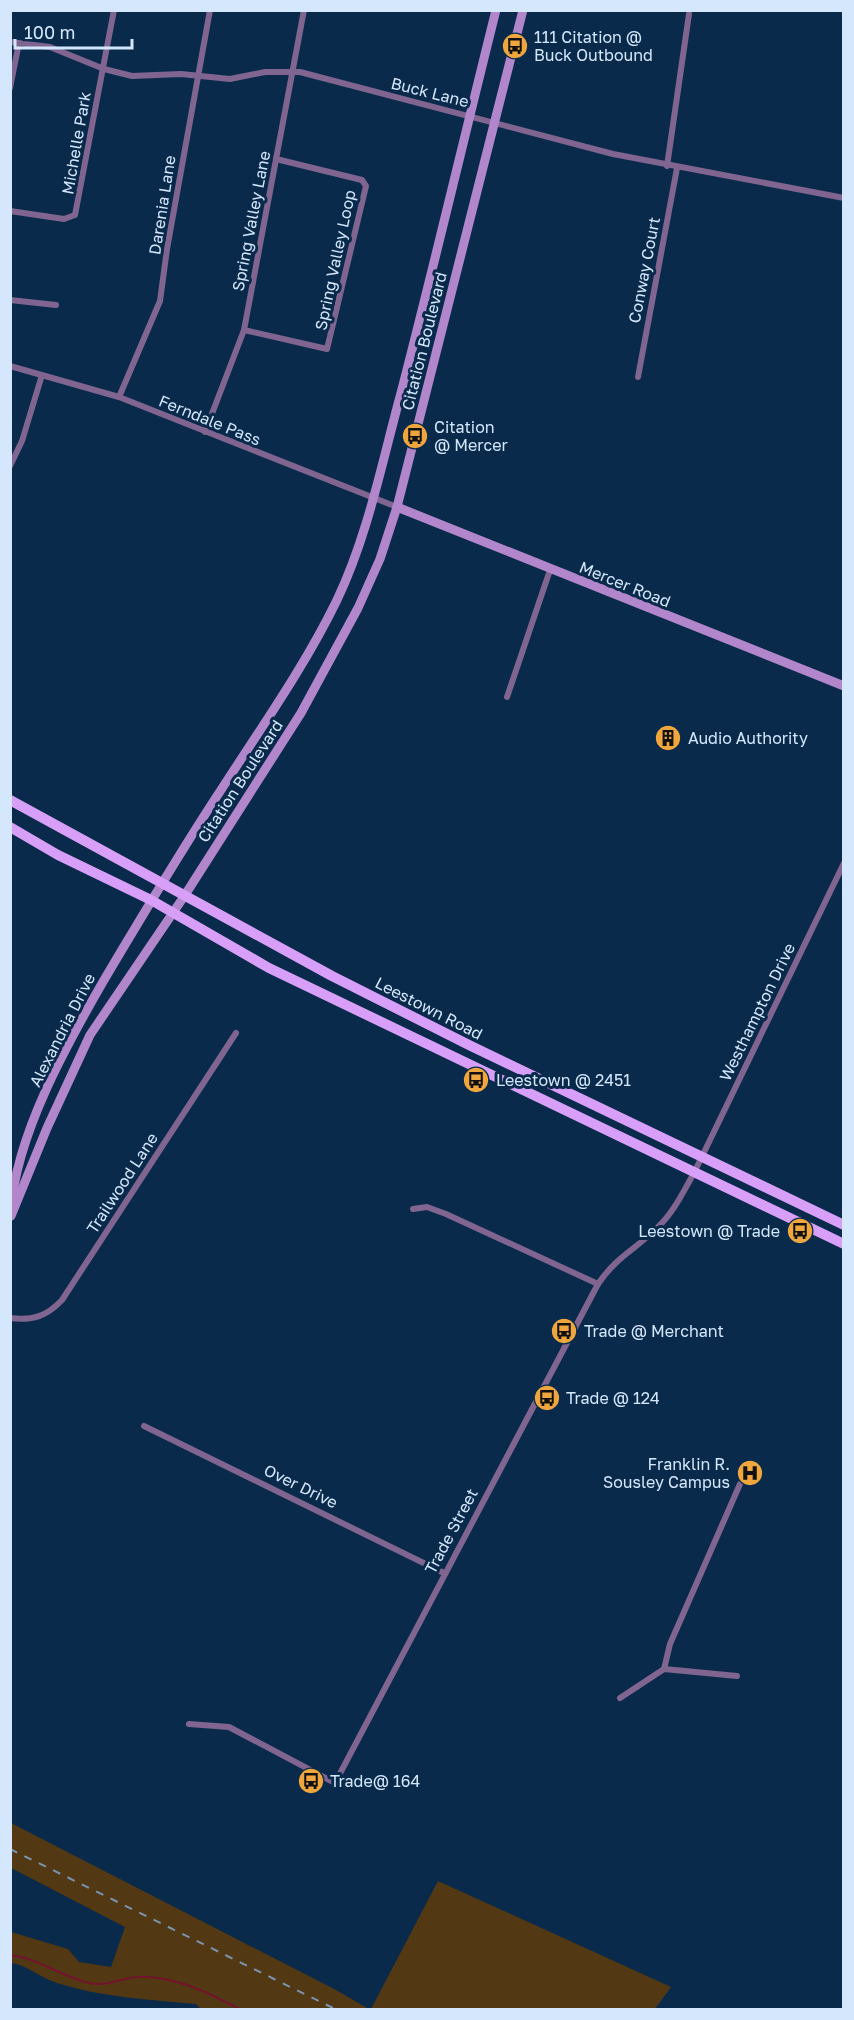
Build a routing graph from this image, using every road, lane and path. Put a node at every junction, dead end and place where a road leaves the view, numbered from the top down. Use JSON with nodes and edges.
{"nodes":[{"id":1,"x":114,"y":10,"type":"edge"},
{"id":2,"x":210,"y":10,"type":"edge"},
{"id":3,"x":304,"y":10,"type":"edge"},
{"id":4,"x":496,"y":10,"type":"edge"},
{"id":5,"x":523,"y":10,"type":"edge"},
{"id":6,"x":689,"y":14,"type":"dead end"},
{"id":7,"x":10,"y":42,"type":"edge"},
{"id":8,"x":19,"y":44,"type":"junction"},
{"id":9,"x":104,"y":69,"type":"junction"},
{"id":10,"x":293,"y":72,"type":"junction"},
{"id":11,"x":198,"y":76,"type":"junction"},
{"id":12,"x":10,"y":88,"type":"edge"},
{"id":13,"x":470,"y":115,"type":"junction"},
{"id":14,"x":495,"y":123,"type":"junction"},
{"id":15,"x":276,"y":159,"type":"junction"},
{"id":16,"x":667,"y":166,"type":"junction"},
{"id":17,"x":677,"y":168,"type":"junction"},
{"id":18,"x":843,"y":198,"type":"edge"},
{"id":19,"x":10,"y":211,"type":"edge"},
{"id":20,"x":10,"y":300,"type":"edge"},
{"id":21,"x":56,"y":305,"type":"dead end"},
{"id":22,"x":244,"y":330,"type":"junction"},
{"id":23,"x":10,"y":366,"type":"edge"},
{"id":24,"x":42,"y":375,"type":"junction"},
{"id":25,"x":638,"y":377,"type":"dead end"},
{"id":26,"x":119,"y":397,"type":"junction"},
{"id":27,"x":205,"y":432,"type":"junction"},
{"id":28,"x":10,"y":466,"type":"edge"},
{"id":29,"x":373,"y":498,"type":"junction"},
{"id":30,"x":397,"y":507,"type":"junction"},
{"id":31,"x":550,"y":570,"type":"junction"},
{"id":32,"x":843,"y":686,"type":"edge"},
{"id":33,"x":507,"y":697,"type":"dead end"},
{"id":34,"x":10,"y":800,"type":"edge"},
{"id":35,"x":10,"y":827,"type":"edge"},
{"id":36,"x":843,"y":863,"type":"edge"},
{"id":37,"x":161,"y":881,"type":"junction"},
{"id":38,"x":185,"y":895,"type":"junction"},
{"id":39,"x":151,"y":900,"type":"junction"},
{"id":40,"x":172,"y":912,"type":"junction"},
{"id":41,"x":236,"y":1033,"type":"dead end"},
{"id":42,"x":701,"y":1158,"type":"junction"},
{"id":43,"x":694,"y":1173,"type":"junction"},
{"id":44,"x":414,"y":1209,"type":"dead end"},
{"id":45,"x":11,"y":1217,"type":"edge"},
{"id":46,"x":843,"y":1225,"type":"edge"},
{"id":47,"x":843,"y":1244,"type":"edge"},
{"id":48,"x":598,"y":1284,"type":"junction"},
{"id":49,"x":10,"y":1318,"type":"edge"},
{"id":50,"x":144,"y":1426,"type":"dead end"},
{"id":51,"x":740,"y":1484,"type":"dead end"},
{"id":52,"x":444,"y":1573,"type":"junction"},
{"id":53,"x":664,"y":1669,"type":"junction"},
{"id":54,"x":737,"y":1677,"type":"dead end"},
{"id":55,"x":620,"y":1698,"type":"dead end"},
{"id":56,"x":189,"y":1724,"type":"dead end"}],
"edges":[{"from":1,"to":9,"type":"street","name":"Michelle Park"},
{"from":2,"to":11,"type":"street","name":"Darenia Lane"},
{"from":3,"to":10,"type":"street","name":"Spring Valley Lane"},
{"from":4,"to":13,"type":"main road","name":"Citation Boulevard"},
{"from":5,"to":14,"type":"main road","name":"Citation Boulevard"},
{"from":6,"to":16,"type":"street"},
{"from":7,"to":8,"type":"street","name":"Buck Lane"},
{"from":8,"to":9,"type":"street","name":"Buck Lane"},
{"from":8,"to":12,"type":"street"},
{"from":9,"to":11,"type":"street","name":"Buck Lane"},
{"from":9,"to":19,"type":"street","name":"Michelle Park"},
{"from":10,"to":11,"type":"street","name":"Buck Lane"},
{"from":10,"to":13,"type":"street","name":"Buck Lane"},
{"from":10,"to":15,"type":"street","name":"Spring Valley Lane"},
{"from":11,"to":26,"type":"street","name":"Darenia Lane"},
{"from":13,"to":14,"type":"street","name":"Buck Lane"},
{"from":13,"to":29,"type":"main road","name":"Citation Boulevard"},
{"from":14,"to":16,"type":"street","name":"Buck Lane"},
{"from":14,"to":30,"type":"main road","name":"Citation Boulevard"},
{"from":15,"to":22,"type":"street","name":"Spring Valley Lane"},
{"from":15,"to":22,"type":"street","name":"Spring Valley Loop"},
{"from":16,"to":17,"type":"street","name":"Buck Lane"},
{"from":17,"to":18,"type":"street","name":"Buck Lane"},
{"from":17,"to":25,"type":"street","name":"Conway Court"},
{"from":20,"to":21,"type":"street"},
{"from":22,"to":27,"type":"street","name":"Spring Valley Lane"},
{"from":23,"to":24,"type":"street","name":"Ferndale Pass"},
{"from":24,"to":26,"type":"street","name":"Ferndale Pass"},
{"from":24,"to":28,"type":"street"},
{"from":26,"to":27,"type":"street","name":"Ferndale Pass"},
{"from":27,"to":29,"type":"street","name":"Ferndale Pass"},
{"from":29,"to":30,"type":"street","name":"Ferndale Pass"},
{"from":29,"to":37,"type":"main road","name":"Citation Boulevard"},
{"from":30,"to":31,"type":"main road","name":"Mercer Road"},
{"from":30,"to":38,"type":"main road","name":"Citation Boulevard"},
{"from":31,"to":32,"type":"main road","name":"Mercer Road"},
{"from":31,"to":33,"type":"street"},
{"from":34,"to":37,"type":"main road","name":"Leestown Road"},
{"from":35,"to":39,"type":"main road","name":"Leestown Road"},
{"from":36,"to":42,"type":"street","name":"Westhampton Drive"},
{"from":37,"to":38,"type":"main road","name":"Leestown Road"},
{"from":37,"to":39,"type":"main road","name":"Citation Boulevard"},
{"from":38,"to":40,"type":"main road","name":"Citation Boulevard"},
{"from":38,"to":42,"type":"main road","name":"Leestown Road"},
{"from":39,"to":40,"type":"main road","name":"Leestown Road"},
{"from":39,"to":45,"type":"main road","name":"Alexandria Drive"},
{"from":40,"to":43,"type":"main road","name":"Leestown Road"},
{"from":40,"to":45,"type":"main road","name":"Alexandria Drive"},
{"from":41,"to":49,"type":"street","name":"Trailwood Lane"},
{"from":42,"to":43,"type":"street","name":"Westhampton Drive"},
{"from":42,"to":46,"type":"main road","name":"Leestown Road"},
{"from":43,"to":47,"type":"main road","name":"Leestown Road"},
{"from":43,"to":48,"type":"street","name":"Trade Street"},
{"from":44,"to":48,"type":"street"},
{"from":48,"to":52,"type":"street","name":"Trade Street"},
{"from":50,"to":52,"type":"street","name":"Over Drive"},
{"from":51,"to":53,"type":"street"},
{"from":52,"to":56,"type":"street","name":"Trade Street"},
{"from":53,"to":54,"type":"street"},
{"from":53,"to":55,"type":"street"}]}
